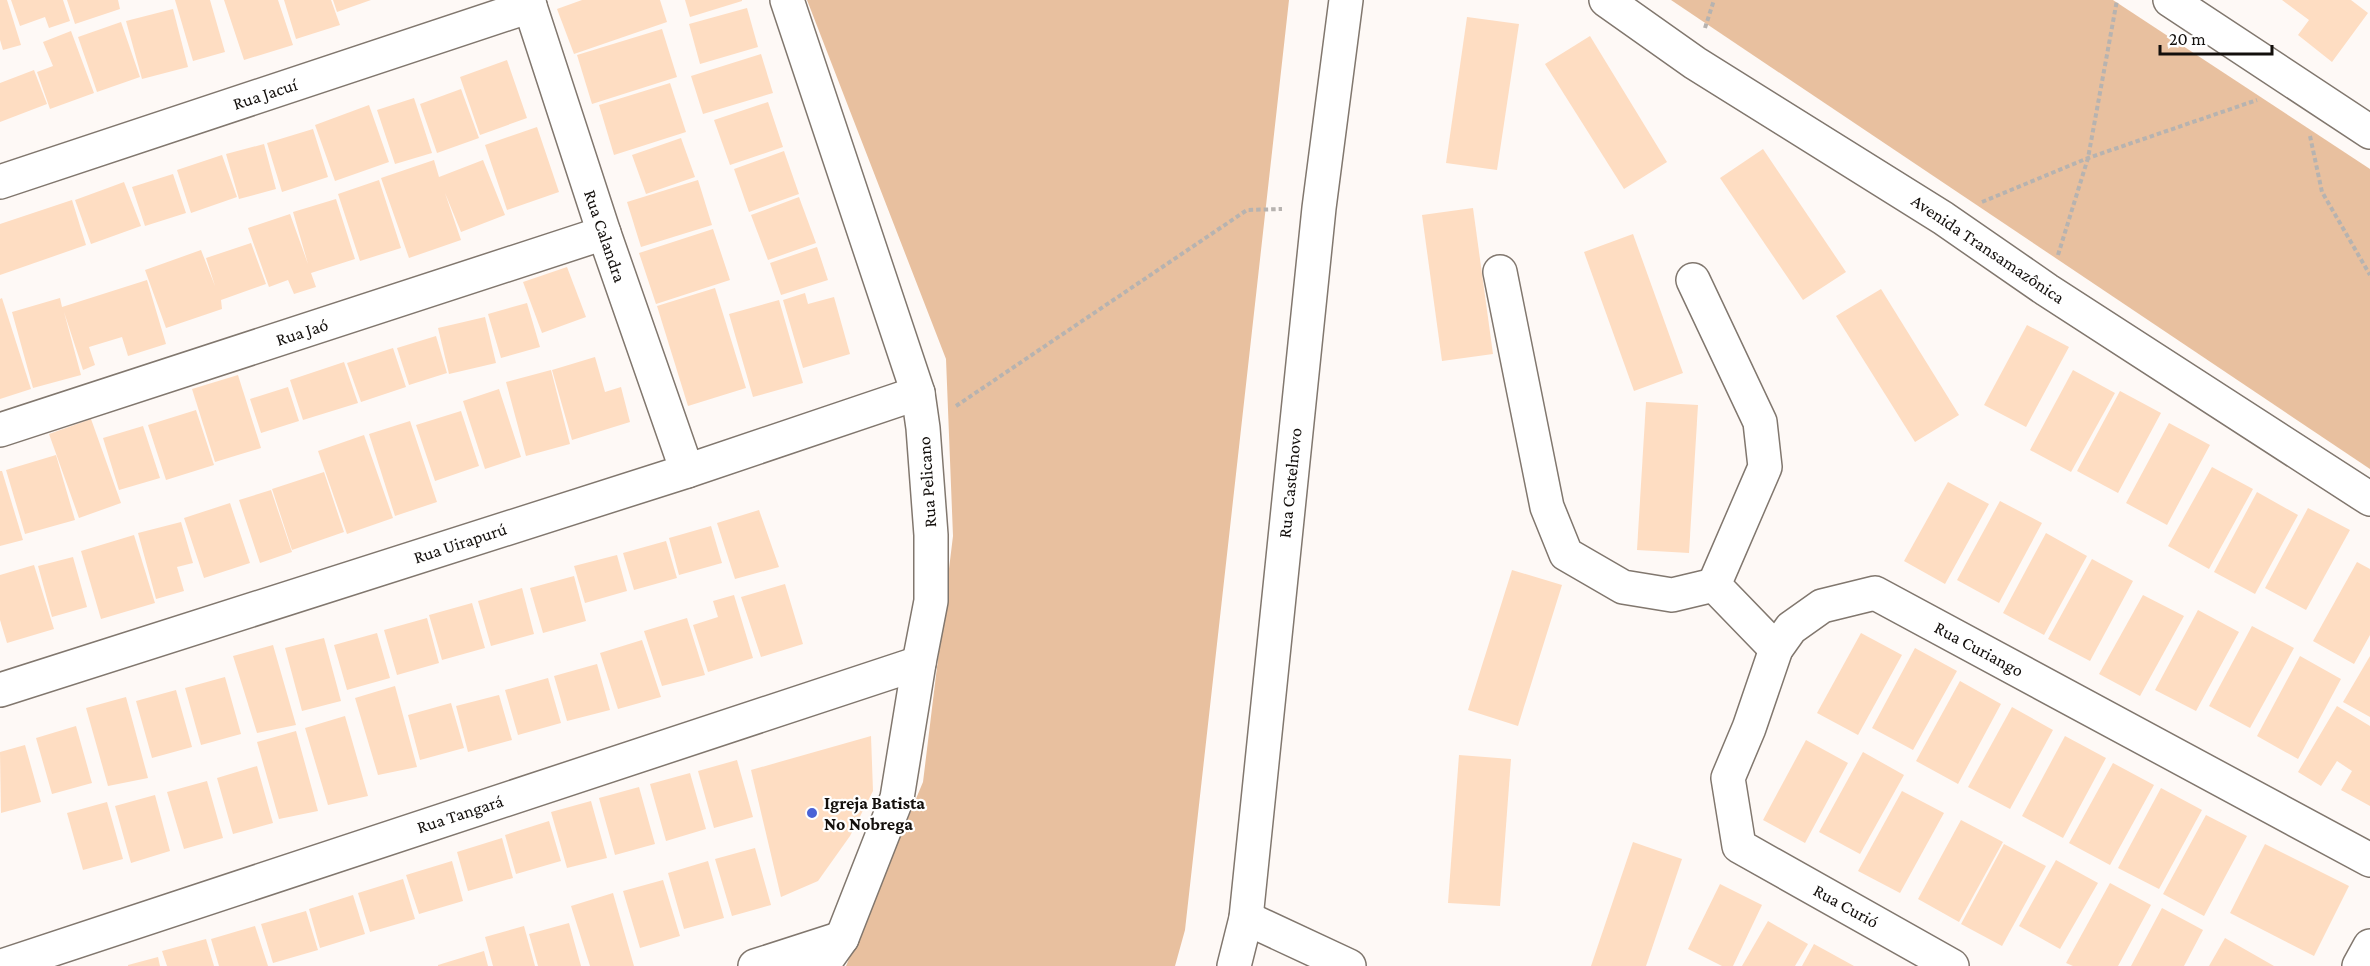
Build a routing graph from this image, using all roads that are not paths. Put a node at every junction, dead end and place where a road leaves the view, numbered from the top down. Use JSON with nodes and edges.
{"nodes":[{"id":1,"x":788,"y":0,"type":"edge"},
{"id":2,"x":1346,"y":0,"type":"edge"},
{"id":3,"x":1606,"y":0,"type":"edge"},
{"id":4,"x":2170,"y":0,"type":"edge"},
{"id":5,"x":529,"y":3,"type":"edge"},
{"id":6,"x":2369,"y":129,"type":"edge"},
{"id":7,"x":0,"y":182,"type":"edge"},
{"id":8,"x":604,"y":233,"type":"junction"},
{"id":9,"x":1500,"y":272,"type":"dead end"},
{"id":10,"x":1693,"y":280,"type":"dead end"},
{"id":11,"x":918,"y":393,"type":"junction"},
{"id":12,"x":0,"y":430,"type":"edge"},
{"id":13,"x":687,"y":471,"type":"junction"},
{"id":14,"x":2370,"y":499,"type":"edge"},
{"id":15,"x":1714,"y":585,"type":"junction"},
{"id":16,"x":1776,"y":649,"type":"junction"},
{"id":17,"x":919,"y":663,"type":"junction"},
{"id":18,"x":0,"y":690,"type":"edge"},
{"id":19,"x":1739,"y":846,"type":"joint"},
{"id":20,"x":2370,"y":860,"type":"edge"},
{"id":21,"x":1246,"y":918,"type":"junction"},
{"id":22,"x":842,"y":938,"type":"junction"},
{"id":23,"x":2370,"y":946,"type":"edge"},
{"id":24,"x":0,"y":960,"type":"edge"},
{"id":25,"x":2,"y":966,"type":"edge"},
{"id":26,"x":755,"y":966,"type":"edge"},
{"id":27,"x":822,"y":966,"type":"edge"},
{"id":28,"x":1234,"y":966,"type":"edge"},
{"id":29,"x":1349,"y":966,"type":"edge"},
{"id":30,"x":1952,"y":966,"type":"edge"},
{"id":31,"x":2360,"y":966,"type":"edge"}],
"edges":[{"from":1,"to":11,"type":"street","name":"Rua Pelicano"},
{"from":2,"to":21,"type":"street","name":"Rua Castelnovo"},
{"from":3,"to":14,"type":"street","name":"Avenida Transamazônica"},
{"from":4,"to":6,"type":"street"},
{"from":5,"to":7,"type":"street","name":"Rua Jacuí"},
{"from":5,"to":8,"type":"street","name":"Rua Calandra"},
{"from":8,"to":12,"type":"street","name":"Rua Jaó"},
{"from":8,"to":13,"type":"street","name":"Rua Calandra"},
{"from":9,"to":15,"type":"street"},
{"from":10,"to":15,"type":"street"},
{"from":11,"to":13,"type":"street","name":"Rua Uirapurú"},
{"from":11,"to":17,"type":"street","name":"Rua Pelicano"},
{"from":13,"to":18,"type":"street","name":"Rua Uirapurú"},
{"from":15,"to":16,"type":"street"},
{"from":16,"to":19,"type":"street","name":"Rua Curiango"},
{"from":16,"to":20,"type":"street","name":"Rua Curiango"},
{"from":17,"to":22,"type":"street","name":"Rua Pelicano"},
{"from":17,"to":25,"type":"street","name":"Rua Tangará"},
{"from":19,"to":30,"type":"street","name":"Rua Curió"},
{"from":21,"to":28,"type":"street","name":"Rua Castelnovo"},
{"from":21,"to":29,"type":"street"},
{"from":22,"to":26,"type":"street"},
{"from":22,"to":27,"type":"street","name":"Rua Pelicano"},
{"from":23,"to":31,"type":"street"},
{"from":24,"to":25,"type":"street"}]}
